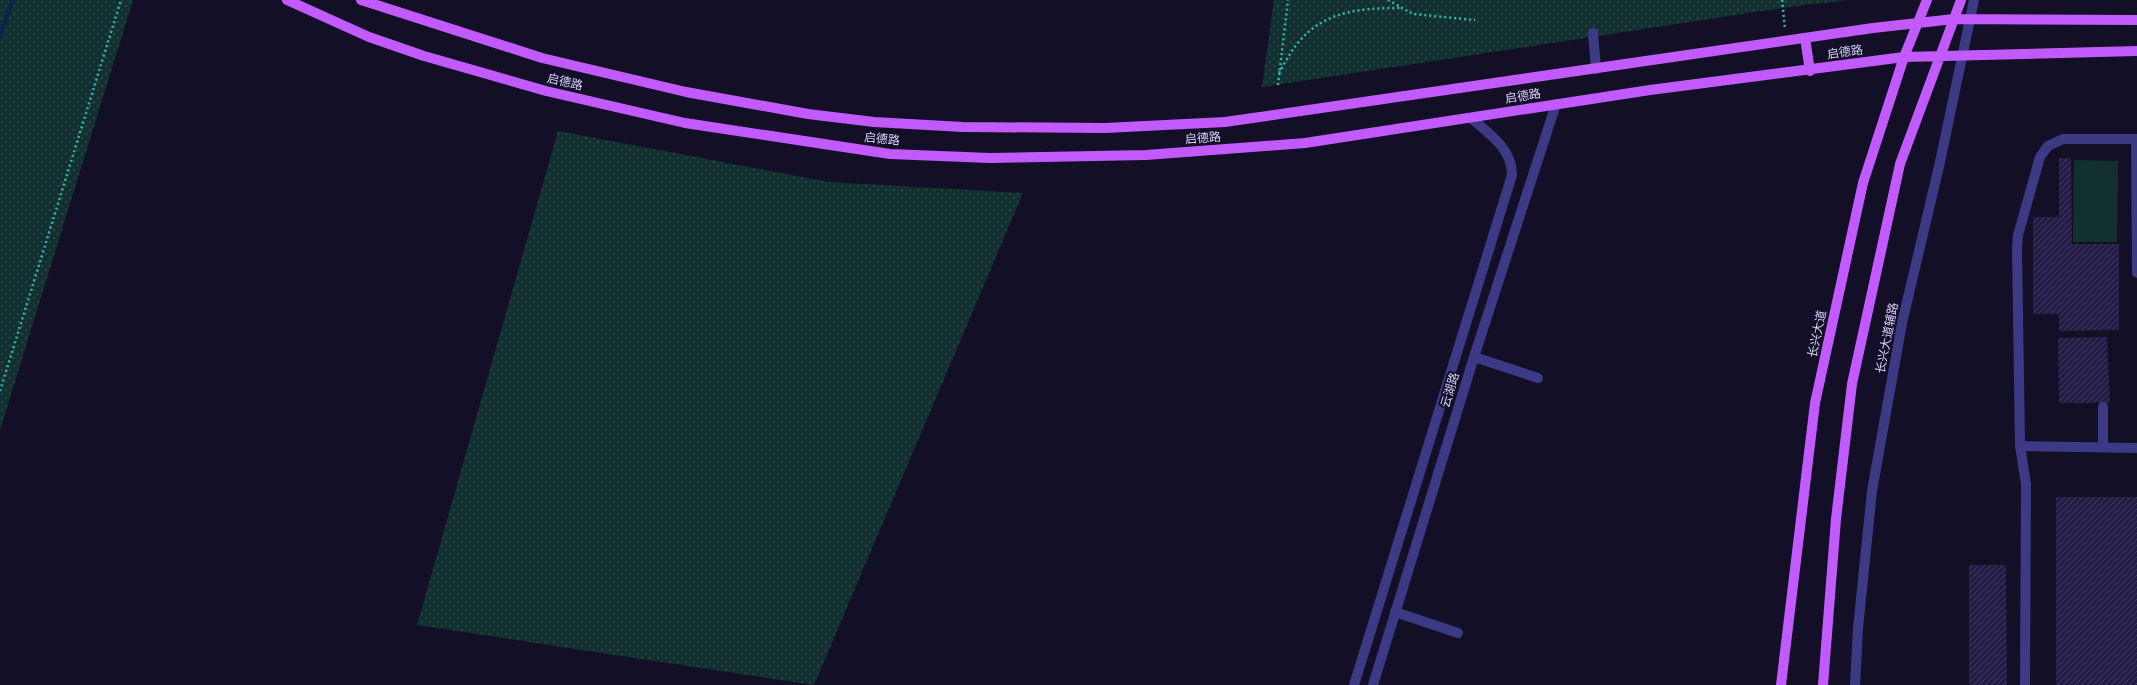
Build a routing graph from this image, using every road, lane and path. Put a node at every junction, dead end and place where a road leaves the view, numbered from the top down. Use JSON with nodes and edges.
{"nodes":[{"id":1,"x":121,"y":0,"type":"edge"},
{"id":2,"x":287,"y":0,"type":"edge"},
{"id":3,"x":362,"y":0,"type":"edge"},
{"id":4,"x":1288,"y":0,"type":"edge"},
{"id":5,"x":1388,"y":0,"type":"edge"},
{"id":6,"x":1782,"y":0,"type":"edge"},
{"id":7,"x":1927,"y":0,"type":"edge"},
{"id":8,"x":1961,"y":0,"type":"edge"},
{"id":9,"x":1974,"y":0,"type":"edge"},
{"id":10,"x":1402,"y":8,"type":"junction"},
{"id":11,"x":1954,"y":19,"type":"junction"},
{"id":12,"x":1970,"y":19,"type":"junction"},
{"id":13,"x":1475,"y":20,"type":"dead end"},
{"id":14,"x":2137,"y":20,"type":"edge"},
{"id":15,"x":1918,"y":24,"type":"junction"},
{"id":16,"x":1593,"y":34,"type":"dead end"},
{"id":17,"x":1805,"y":38,"type":"junction"},
{"id":18,"x":1786,"y":41,"type":"junction"},
{"id":19,"x":2137,"y":51,"type":"edge"},
{"id":20,"x":1940,"y":55,"type":"junction"},
{"id":21,"x":1961,"y":55,"type":"junction"},
{"id":22,"x":1904,"y":57,"type":"junction"},
{"id":23,"x":1596,"y":69,"type":"junction"},
{"id":24,"x":1810,"y":71,"type":"junction"},
{"id":25,"x":1279,"y":73,"type":"junction"},
{"id":26,"x":1278,"y":85,"type":"dead end"},
{"id":27,"x":1556,"y":104,"type":"junction"},
{"id":28,"x":1471,"y":118,"type":"junction"},
{"id":29,"x":2136,"y":139,"type":"edge"},
{"id":30,"x":2137,"y":273,"type":"edge"},
{"id":31,"x":1474,"y":357,"type":"junction"},
{"id":32,"x":1538,"y":378,"type":"dead end"},
{"id":33,"x":0,"y":391,"type":"edge"},
{"id":34,"x":2103,"y":407,"type":"dead end"},
{"id":35,"x":2020,"y":446,"type":"junction"},
{"id":36,"x":2103,"y":447,"type":"junction"},
{"id":37,"x":2137,"y":448,"type":"edge"},
{"id":38,"x":1395,"y":612,"type":"junction"},
{"id":39,"x":1458,"y":633,"type":"dead end"},
{"id":40,"x":1354,"y":685,"type":"edge"},
{"id":41,"x":1373,"y":685,"type":"edge"},
{"id":42,"x":1781,"y":685,"type":"edge"},
{"id":43,"x":1823,"y":685,"type":"edge"},
{"id":44,"x":1855,"y":685,"type":"edge"},
{"id":45,"x":2025,"y":685,"type":"edge"}],
"edges":[{"from":1,"to":33,"type":"path"},
{"from":2,"to":28,"type":"main road","name":"启德路"},
{"from":3,"to":23,"type":"main road","name":"启德路"},
{"from":4,"to":25,"type":"path"},
{"from":5,"to":10,"type":"path"},
{"from":6,"to":18,"type":"path"},
{"from":7,"to":15,"type":"main road","name":"长兴大道"},
{"from":8,"to":11,"type":"main road"},
{"from":9,"to":12,"type":"street","name":"长兴大道辅路"},
{"from":10,"to":13,"type":"path"},
{"from":10,"to":25,"type":"path"},
{"from":11,"to":12,"type":"main road","name":"启德路"},
{"from":11,"to":15,"type":"main road","name":"启德路"},
{"from":11,"to":20,"type":"main road"},
{"from":12,"to":14,"type":"main road","name":"启德路"},
{"from":12,"to":21,"type":"street","name":"长兴大道辅路"},
{"from":15,"to":17,"type":"main road","name":"启德路"},
{"from":15,"to":22,"type":"main road","name":"长兴大道"},
{"from":16,"to":23,"type":"street"},
{"from":17,"to":18,"type":"main road","name":"启德路"},
{"from":17,"to":24,"type":"main road"},
{"from":18,"to":23,"type":"main road","name":"启德路"},
{"from":19,"to":21,"type":"main road","name":"启德路"},
{"from":20,"to":21,"type":"main road","name":"启德路"},
{"from":20,"to":22,"type":"main road","name":"启德路"},
{"from":20,"to":43,"type":"main road"},
{"from":21,"to":44,"type":"street","name":"长兴大道辅路"},
{"from":22,"to":24,"type":"main road","name":"启德路"},
{"from":22,"to":42,"type":"main road","name":"长兴大道"},
{"from":24,"to":27,"type":"main road","name":"启德路"},
{"from":25,"to":26,"type":"path"},
{"from":27,"to":28,"type":"main road","name":"启德路"},
{"from":27,"to":31,"type":"street","name":"云湖路"},
{"from":28,"to":40,"type":"street","name":"云湖路"},
{"from":29,"to":30,"type":"street"},
{"from":29,"to":35,"type":"street"},
{"from":31,"to":32,"type":"street"},
{"from":31,"to":38,"type":"street","name":"云湖路"},
{"from":34,"to":36,"type":"street"},
{"from":35,"to":36,"type":"street"},
{"from":35,"to":45,"type":"street"},
{"from":36,"to":37,"type":"street"},
{"from":38,"to":39,"type":"street"},
{"from":38,"to":41,"type":"street","name":"云湖路"}]}
